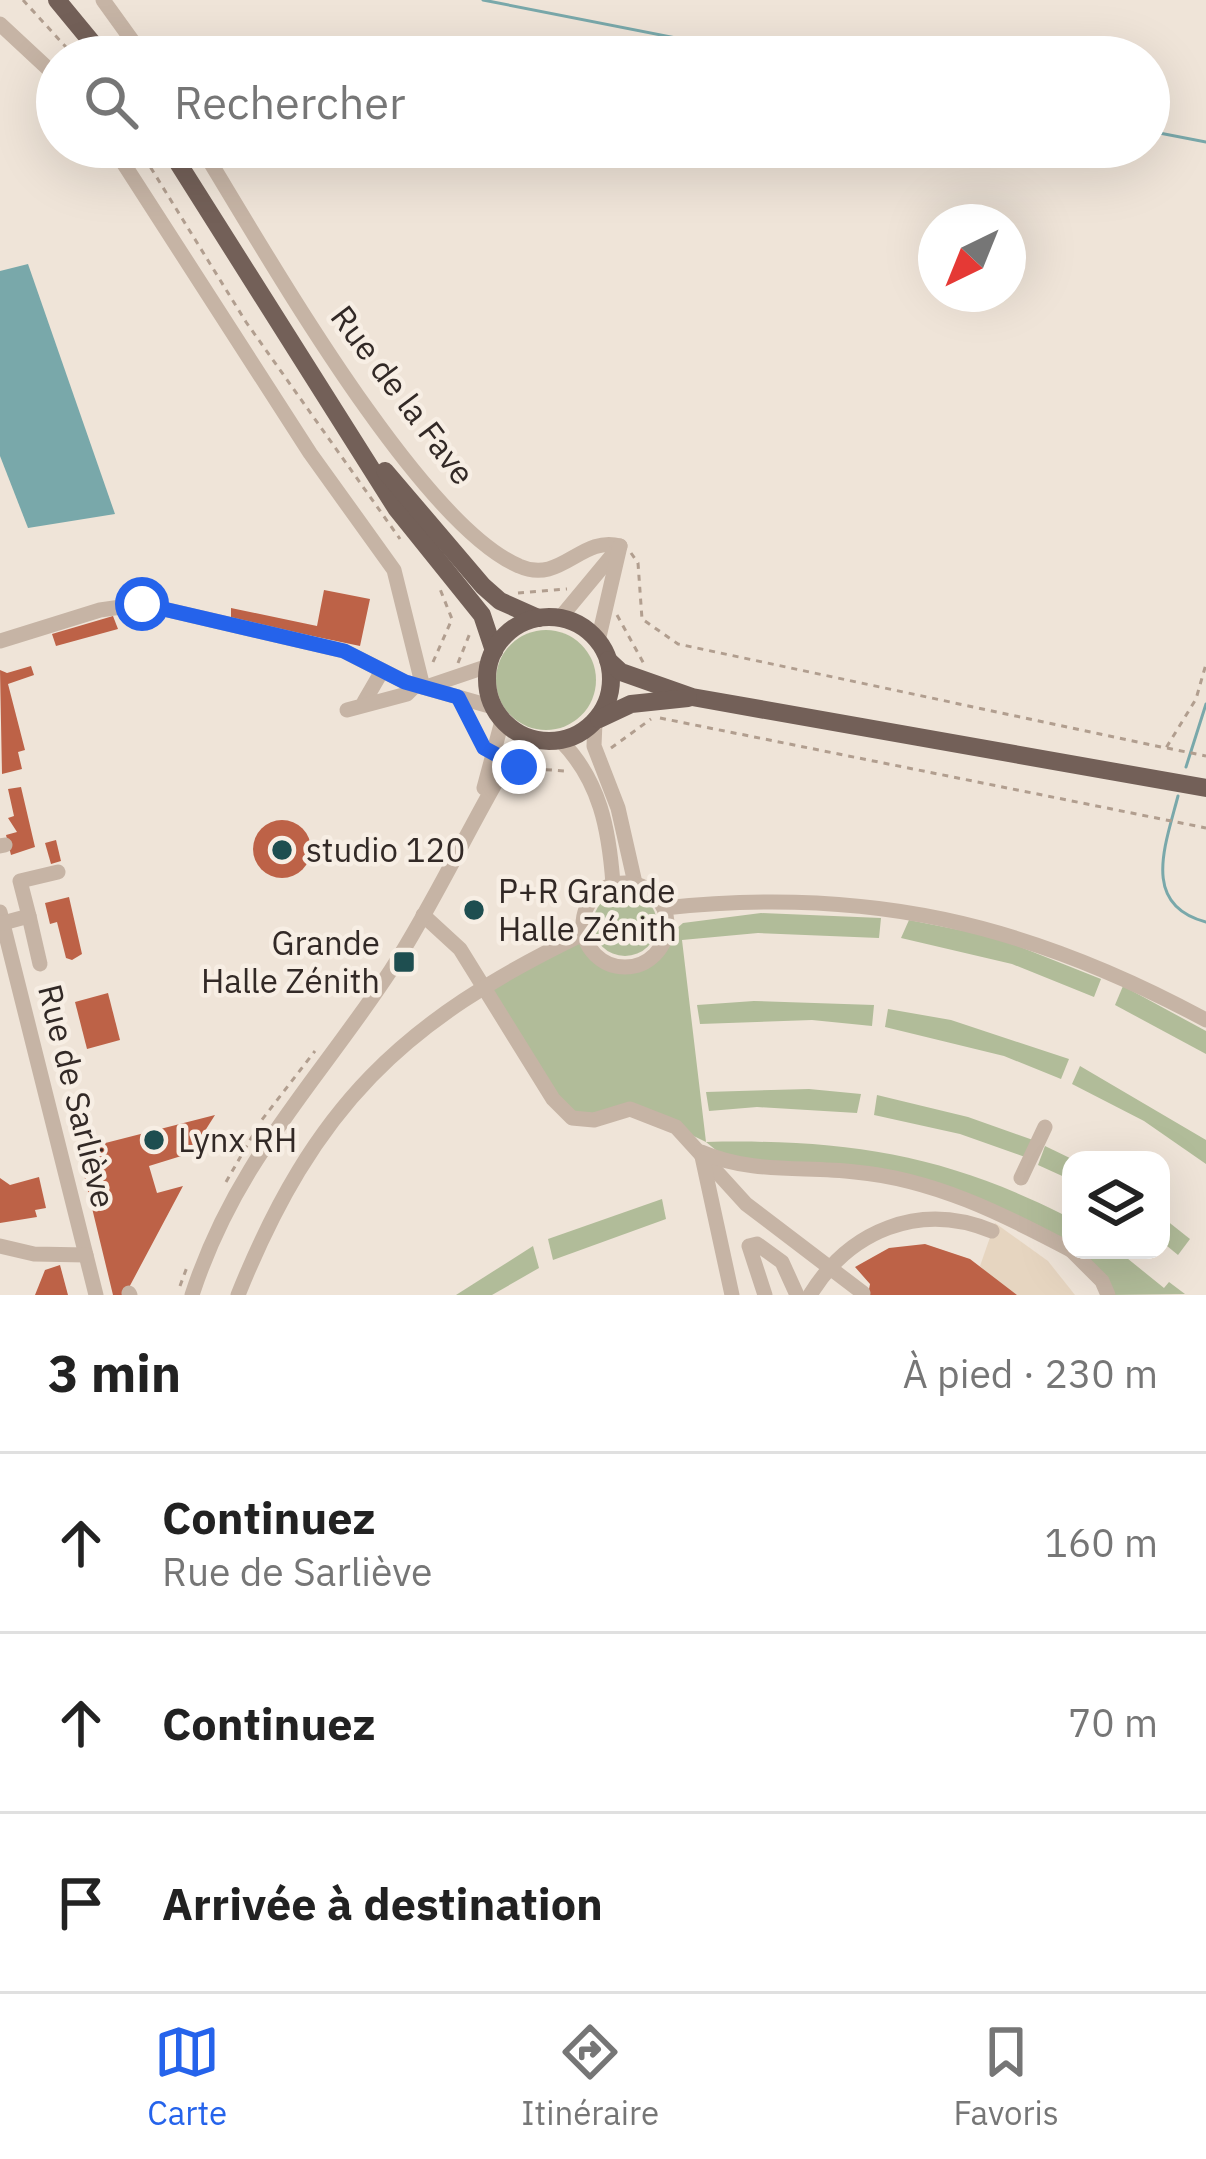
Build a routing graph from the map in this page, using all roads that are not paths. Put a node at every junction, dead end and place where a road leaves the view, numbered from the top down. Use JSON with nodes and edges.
{"nodes":[{"id":1,"x":57,"y":0,"type":"edge"},
{"id":2,"x":103,"y":0,"type":"edge"},
{"id":3,"x":0,"y":24,"type":"edge"},
{"id":4,"x":87,"y":36,"type":"edge"},
{"id":5,"x":129,"y":36,"type":"edge"},
{"id":6,"x":36,"y":57,"type":"edge"},
{"id":7,"x":126,"y":168,"type":"edge"},
{"id":8,"x":181,"y":168,"type":"edge"},
{"id":9,"x":214,"y":168,"type":"edge"},
{"id":10,"x":311,"y":371,"type":"junction"},
{"id":11,"x":372,"y":473,"type":"junction"},
{"id":12,"x":620,"y":546,"type":"junction"},
{"id":13,"x":538,"y":618,"type":"junction"},
{"id":14,"x":560,"y":618,"type":"junction"},
{"id":15,"x":0,"y":641,"type":"edge"},
{"id":16,"x":598,"y":641,"type":"junction"},
{"id":17,"x":494,"y":653,"type":"junction"},
{"id":18,"x":608,"y":660,"type":"junction"},
{"id":19,"x":382,"y":671,"type":"junction"},
{"id":20,"x":420,"y":686,"type":"junction"},
{"id":21,"x":457,"y":689,"type":"junction"},
{"id":22,"x":692,"y":697,"type":"junction"},
{"id":23,"x":364,"y":702,"type":"junction"},
{"id":24,"x":347,"y":710,"type":"dead end"},
{"id":25,"x":498,"y":714,"type":"junction"},
{"id":26,"x":595,"y":722,"type":"junction"},
{"id":27,"x":546,"y":740,"type":"junction"},
{"id":28,"x":591,"y":762,"type":"junction"},
{"id":29,"x":1206,"y":788,"type":"edge"},
{"id":30,"x":473,"y":820,"type":"junction"},
{"id":31,"x":58,"y":872,"type":"dead end"},
{"id":32,"x":635,"y":883,"type":"junction"},
{"id":33,"x":613,"y":884,"type":"junction"},
{"id":34,"x":664,"y":908,"type":"junction"},
{"id":35,"x":423,"y":915,"type":"junction"},
{"id":36,"x":29,"y":916,"type":"junction"},
{"id":37,"x":1,"y":917,"type":"edge"},
{"id":38,"x":583,"y":934,"type":"junction"},
{"id":39,"x":40,"y":964,"type":"dead end"},
{"id":40,"x":482,"y":985,"type":"junction"},
{"id":41,"x":1206,"y":1020,"type":"edge"},
{"id":42,"x":1045,"y":1127,"type":"dead end"},
{"id":43,"x":701,"y":1153,"type":"junction"},
{"id":44,"x":1021,"y":1178,"type":"dead end"},
{"id":45,"x":992,"y":1231,"type":"dead end"},
{"id":46,"x":0,"y":1246,"type":"edge"},
{"id":47,"x":1062,"y":1246,"type":"edge"},
{"id":48,"x":86,"y":1256,"type":"junction"},
{"id":49,"x":1080,"y":1259,"type":"edge"},
{"id":50,"x":827,"y":1266,"type":"junction"},
{"id":51,"x":863,"y":1294,"type":"edge"},
{"id":52,"x":96,"y":1295,"type":"edge"},
{"id":53,"x":192,"y":1295,"type":"edge"},
{"id":54,"x":238,"y":1295,"type":"edge"},
{"id":55,"x":732,"y":1295,"type":"edge"},
{"id":56,"x":765,"y":1295,"type":"edge"},
{"id":57,"x":797,"y":1295,"type":"edge"},
{"id":58,"x":810,"y":1295,"type":"edge"},
{"id":59,"x":1108,"y":1295,"type":"edge"}],
"edges":[{"from":1,"to":4,"type":"main road"},
{"from":2,"to":5,"type":"street"},
{"from":3,"to":6,"type":"street"},
{"from":7,"to":20,"type":"street"},
{"from":8,"to":10,"type":"main road"},
{"from":9,"to":12,"type":"street","name":"Rue de la Fave"},
{"from":10,"to":11,"type":"main road"},
{"from":10,"to":13,"type":"main road"},
{"from":11,"to":17,"type":"main road"},
{"from":11,"to":17,"type":"main road"},
{"from":12,"to":14,"type":"street"},
{"from":12,"to":16,"type":"street"},
{"from":13,"to":14,"type":"main road"},
{"from":13,"to":17,"type":"main road"},
{"from":14,"to":16,"type":"main road"},
{"from":15,"to":19,"type":"street"},
{"from":16,"to":18,"type":"main road"},
{"from":17,"to":21,"type":"street"},
{"from":17,"to":25,"type":"main road"},
{"from":18,"to":22,"type":"main road"},
{"from":18,"to":26,"type":"main road"},
{"from":19,"to":20,"type":"street"},
{"from":19,"to":23,"type":"street"},
{"from":20,"to":21,"type":"street"},
{"from":20,"to":23,"type":"street"},
{"from":21,"to":25,"type":"street"},
{"from":22,"to":26,"type":"main road"},
{"from":22,"to":29,"type":"main road"},
{"from":23,"to":24,"type":"street"},
{"from":25,"to":27,"type":"main road"},
{"from":25,"to":30,"type":"street"},
{"from":26,"to":27,"type":"main road"},
{"from":26,"to":28,"type":"street"},
{"from":27,"to":28,"type":"street"},
{"from":27,"to":30,"type":"street"},
{"from":27,"to":30,"type":"street"},
{"from":28,"to":32,"type":"street"},
{"from":28,"to":33,"type":"street"},
{"from":30,"to":35,"type":"street"},
{"from":31,"to":36,"type":"street"},
{"from":32,"to":33,"type":"street"},
{"from":32,"to":34,"type":"street"},
{"from":33,"to":38,"type":"street"},
{"from":34,"to":38,"type":"street"},
{"from":34,"to":41,"type":"street"},
{"from":35,"to":40,"type":"street"},
{"from":35,"to":53,"type":"street"},
{"from":36,"to":37,"type":"street"},
{"from":36,"to":39,"type":"street"},
{"from":37,"to":48,"type":"street","name":"Rue de Sarliève"},
{"from":38,"to":40,"type":"street"},
{"from":40,"to":43,"type":"street"},
{"from":40,"to":54,"type":"street"},
{"from":42,"to":44,"type":"street"},
{"from":43,"to":47,"type":"street"},
{"from":43,"to":50,"type":"street"},
{"from":43,"to":55,"type":"street"},
{"from":45,"to":50,"type":"street"},
{"from":46,"to":48,"type":"street"},
{"from":48,"to":52,"type":"street","name":"Rue de Sarliève"},
{"from":49,"to":59,"type":"street"},
{"from":50,"to":51,"type":"street"},
{"from":50,"to":58,"type":"street"},
{"from":56,"to":57,"type":"street"}]}
